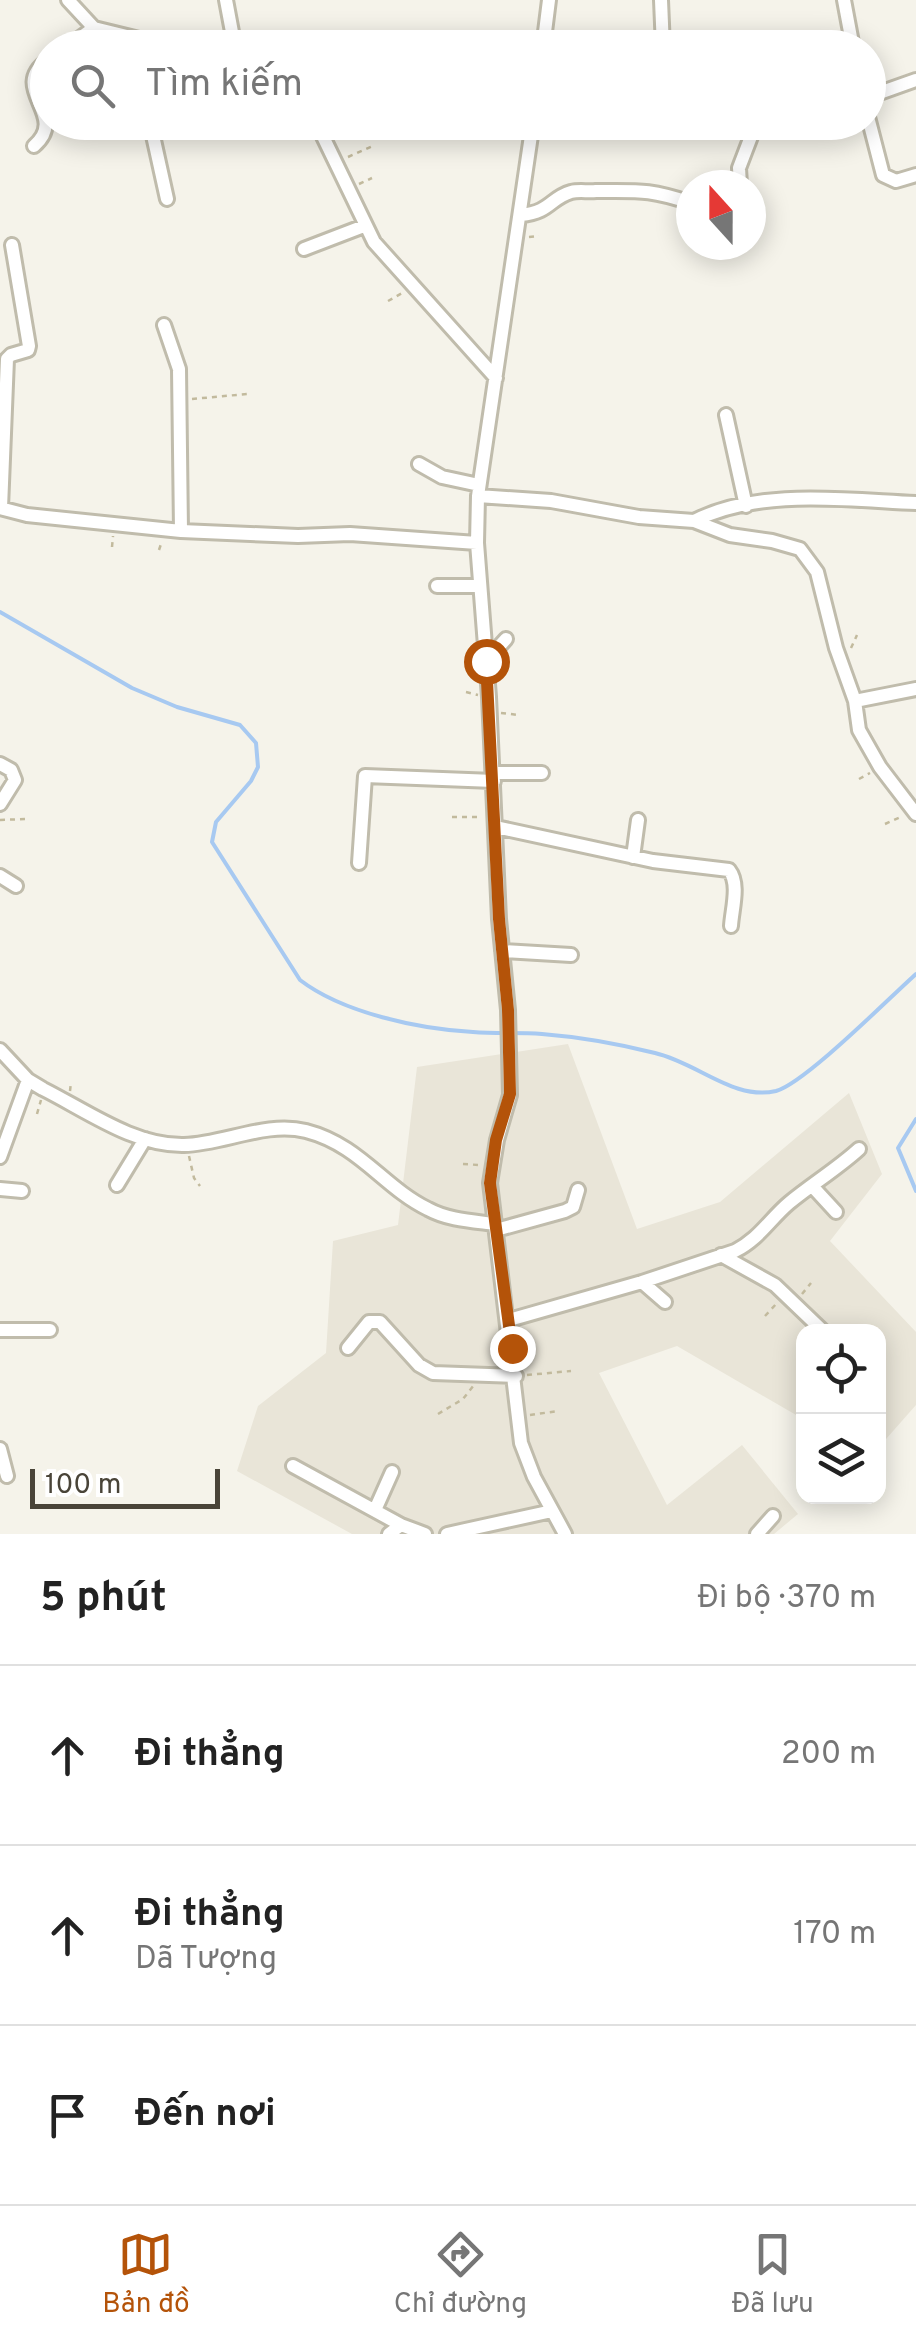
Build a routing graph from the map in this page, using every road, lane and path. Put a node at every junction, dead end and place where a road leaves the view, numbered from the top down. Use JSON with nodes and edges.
{"nodes":[{"id":1,"x":68,"y":0,"type":"edge"},
{"id":2,"x":226,"y":0,"type":"edge"},
{"id":3,"x":548,"y":0,"type":"edge"},
{"id":4,"x":661,"y":0,"type":"edge"},
{"id":5,"x":844,"y":0,"type":"edge"},
{"id":6,"x":94,"y":28,"type":"junction"},
{"id":7,"x":91,"y":30,"type":"edge"},
{"id":8,"x":101,"y":30,"type":"edge"},
{"id":9,"x":232,"y":30,"type":"edge"},
{"id":10,"x":544,"y":30,"type":"edge"},
{"id":11,"x":662,"y":30,"type":"edge"},
{"id":12,"x":850,"y":30,"type":"edge"},
{"id":13,"x":916,"y":80,"type":"edge"},
{"id":14,"x":886,"y":91,"type":"edge"},
{"id":15,"x":42,"y":140,"type":"edge"},
{"id":16,"x":154,"y":140,"type":"edge"},
{"id":17,"x":325,"y":140,"type":"edge"},
{"id":18,"x":531,"y":140,"type":"edge"},
{"id":19,"x":749,"y":140,"type":"edge"},
{"id":20,"x":874,"y":140,"type":"edge"},
{"id":21,"x":375,"y":145,"type":"dead end"},
{"id":22,"x":34,"y":146,"type":"dead end"},
{"id":23,"x":337,"y":162,"type":"junction"},
{"id":24,"x":739,"y":170,"type":"edge"},
{"id":25,"x":916,"y":175,"type":"edge"},
{"id":26,"x":676,"y":198,"type":"edge"},
{"id":27,"x":166,"y":199,"type":"dead end"},
{"id":28,"x":521,"y":215,"type":"junction"},
{"id":29,"x":364,"y":226,"type":"junction"},
{"id":30,"x":12,"y":245,"type":"dead end"},
{"id":31,"x":304,"y":249,"type":"dead end"},
{"id":32,"x":414,"y":286,"type":"junction"},
{"id":33,"x":388,"y":301,"type":"dead end"},
{"id":34,"x":164,"y":325,"type":"dead end"},
{"id":35,"x":496,"y":378,"type":"junction"},
{"id":36,"x":247,"y":394,"type":"dead end"},
{"id":37,"x":180,"y":400,"type":"junction"},
{"id":38,"x":726,"y":415,"type":"dead end"},
{"id":39,"x":419,"y":464,"type":"dead end"},
{"id":40,"x":478,"y":491,"type":"junction"},
{"id":41,"x":916,"y":503,"type":"edge"},
{"id":42,"x":746,"y":506,"type":"junction"},
{"id":43,"x":0,"y":508,"type":"edge"},
{"id":44,"x":694,"y":521,"type":"junction"},
{"id":45,"x":182,"y":531,"type":"junction"},
{"id":46,"x":477,"y":543,"type":"junction"},
{"id":47,"x":437,"y":586,"type":"dead end"},
{"id":48,"x":480,"y":586,"type":"junction"},
{"id":49,"x":506,"y":639,"type":"dead end"},
{"id":50,"x":486,"y":661,"type":"junction"},
{"id":51,"x":916,"y":689,"type":"edge"},
{"id":52,"x":855,"y":700,"type":"junction"},
{"id":53,"x":490,"y":712,"type":"junction"},
{"id":54,"x":519,"y":715,"type":"dead end"},
{"id":55,"x":0,"y":764,"type":"edge"},
{"id":56,"x":542,"y":774,"type":"dead end"},
{"id":57,"x":494,"y":777,"type":"junction"},
{"id":58,"x":0,"y":804,"type":"edge"},
{"id":59,"x":915,"y":812,"type":"edge"},
{"id":60,"x":452,"y":817,"type":"dead end"},
{"id":61,"x":26,"y":818,"type":"dead end"},
{"id":62,"x":0,"y":820,"type":"edge"},
{"id":63,"x":638,"y":820,"type":"dead end"},
{"id":64,"x":496,"y":822,"type":"junction"},
{"id":65,"x":886,"y":824,"type":"dead end"},
{"id":66,"x":633,"y":857,"type":"junction"},
{"id":67,"x":359,"y":863,"type":"dead end"},
{"id":68,"x":0,"y":876,"type":"edge"},
{"id":69,"x":16,"y":886,"type":"dead end"},
{"id":70,"x":730,"y":926,"type":"dead end"},
{"id":71,"x":502,"y":951,"type":"junction"},
{"id":72,"x":571,"y":955,"type":"dead end"},
{"id":73,"x":0,"y":1050,"type":"edge"},
{"id":74,"x":28,"y":1080,"type":"junction"},
{"id":75,"x":145,"y":1139,"type":"junction"},
{"id":76,"x":186,"y":1145,"type":"junction"},
{"id":77,"x":859,"y":1149,"type":"dead end"},
{"id":78,"x":0,"y":1157,"type":"edge"},
{"id":79,"x":463,"y":1164,"type":"dead end"},
{"id":80,"x":491,"y":1166,"type":"junction"},
{"id":81,"x":117,"y":1185,"type":"dead end"},
{"id":82,"x":200,"y":1186,"type":"dead end"},
{"id":83,"x":813,"y":1186,"type":"junction"},
{"id":84,"x":0,"y":1189,"type":"edge"},
{"id":85,"x":578,"y":1190,"type":"dead end"},
{"id":86,"x":22,"y":1191,"type":"dead end"},
{"id":87,"x":836,"y":1212,"type":"dead end"},
{"id":88,"x":495,"y":1227,"type":"junction"},
{"id":89,"x":721,"y":1255,"type":"junction"},
{"id":90,"x":642,"y":1282,"type":"junction"},
{"id":91,"x":785,"y":1294,"type":"junction"},
{"id":92,"x":665,"y":1302,"type":"dead end"},
{"id":93,"x":765,"y":1316,"type":"dead end"},
{"id":94,"x":509,"y":1320,"type":"junction"},
{"id":95,"x":816,"y":1324,"type":"edge"},
{"id":96,"x":0,"y":1330,"type":"edge"},
{"id":97,"x":50,"y":1330,"type":"dead end"},
{"id":98,"x":348,"y":1348,"type":"dead end"},
{"id":99,"x":571,"y":1372,"type":"dead end"},
{"id":100,"x":480,"y":1375,"type":"junction"},
{"id":101,"x":516,"y":1376,"type":"junction"},
{"id":102,"x":558,"y":1412,"type":"dead end"},
{"id":103,"x":438,"y":1414,"type":"dead end"},
{"id":104,"x":518,"y":1416,"type":"junction"},
{"id":105,"x":0,"y":1450,"type":"edge"},
{"id":106,"x":293,"y":1466,"type":"dead end"},
{"id":107,"x":392,"y":1472,"type":"dead end"},
{"id":108,"x":7,"y":1476,"type":"dead end"},
{"id":109,"x":375,"y":1510,"type":"junction"},
{"id":110,"x":552,"y":1511,"type":"junction"},
{"id":111,"x":773,"y":1516,"type":"dead end"},
{"id":112,"x":395,"y":1530,"type":"edge"},
{"id":113,"x":425,"y":1534,"type":"edge"},
{"id":114,"x":447,"y":1534,"type":"edge"},
{"id":115,"x":565,"y":1534,"type":"edge"},
{"id":116,"x":757,"y":1534,"type":"edge"}],
"edges":[{"from":1,"to":6,"type":"street"},
{"from":2,"to":9,"type":"street"},
{"from":3,"to":10,"type":"street"},
{"from":4,"to":11,"type":"street"},
{"from":5,"to":12,"type":"street"},
{"from":6,"to":7,"type":"street"},
{"from":6,"to":8,"type":"street"},
{"from":13,"to":14,"type":"street"},
{"from":15,"to":22,"type":"street"},
{"from":16,"to":27,"type":"street"},
{"from":17,"to":23,"type":"street"},
{"from":18,"to":28,"type":"street"},
{"from":19,"to":24,"type":"street"},
{"from":20,"to":25,"type":"street"},
{"from":21,"to":23,"type":"path"},
{"from":23,"to":29,"type":"street"},
{"from":26,"to":28,"type":"street"},
{"from":28,"to":35,"type":"street"},
{"from":29,"to":31,"type":"street"},
{"from":29,"to":32,"type":"street"},
{"from":30,"to":43,"type":"street"},
{"from":32,"to":33,"type":"path"},
{"from":32,"to":35,"type":"street"},
{"from":34,"to":37,"type":"street"},
{"from":35,"to":40,"type":"street"},
{"from":36,"to":37,"type":"path"},
{"from":37,"to":45,"type":"street"},
{"from":38,"to":42,"type":"street"},
{"from":39,"to":40,"type":"street"},
{"from":40,"to":44,"type":"street"},
{"from":40,"to":46,"type":"street"},
{"from":41,"to":42,"type":"street"},
{"from":42,"to":44,"type":"street"},
{"from":43,"to":45,"type":"street"},
{"from":44,"to":52,"type":"street"},
{"from":45,"to":46,"type":"street"},
{"from":46,"to":48,"type":"street"},
{"from":47,"to":48,"type":"street"},
{"from":48,"to":50,"type":"street"},
{"from":49,"to":50,"type":"street"},
{"from":50,"to":53,"type":"street"},
{"from":51,"to":52,"type":"street"},
{"from":52,"to":59,"type":"street"},
{"from":53,"to":54,"type":"path"},
{"from":53,"to":57,"type":"street"},
{"from":55,"to":58,"type":"street"},
{"from":56,"to":57,"type":"street"},
{"from":57,"to":64,"type":"street"},
{"from":57,"to":67,"type":"street"},
{"from":59,"to":65,"type":"path"},
{"from":60,"to":64,"type":"path"},
{"from":61,"to":62,"type":"path"},
{"from":63,"to":66,"type":"street"},
{"from":64,"to":66,"type":"street"},
{"from":64,"to":71,"type":"street"},
{"from":66,"to":70,"type":"street"},
{"from":68,"to":69,"type":"street"},
{"from":71,"to":72,"type":"street"},
{"from":71,"to":80,"type":"street"},
{"from":73,"to":74,"type":"street"},
{"from":74,"to":75,"type":"street"},
{"from":74,"to":78,"type":"street"},
{"from":75,"to":76,"type":"street"},
{"from":75,"to":81,"type":"street"},
{"from":76,"to":82,"type":"path"},
{"from":76,"to":88,"type":"street"},
{"from":77,"to":83,"type":"street"},
{"from":79,"to":80,"type":"path"},
{"from":80,"to":88,"type":"street"},
{"from":83,"to":87,"type":"street"},
{"from":83,"to":89,"type":"street"},
{"from":84,"to":86,"type":"street"},
{"from":85,"to":88,"type":"street"},
{"from":88,"to":94,"type":"street"},
{"from":89,"to":90,"type":"street"},
{"from":89,"to":91,"type":"street"},
{"from":90,"to":92,"type":"street"},
{"from":90,"to":94,"type":"street"},
{"from":91,"to":93,"type":"path"},
{"from":91,"to":95,"type":"street"},
{"from":94,"to":101,"type":"street"},
{"from":96,"to":97,"type":"street"},
{"from":98,"to":100,"type":"street"},
{"from":99,"to":101,"type":"path"},
{"from":100,"to":101,"type":"street"},
{"from":100,"to":103,"type":"path"},
{"from":101,"to":104,"type":"street"},
{"from":102,"to":104,"type":"path"},
{"from":104,"to":110,"type":"street"},
{"from":105,"to":108,"type":"street"},
{"from":106,"to":109,"type":"street"},
{"from":107,"to":109,"type":"street"},
{"from":109,"to":112,"type":"street"},
{"from":110,"to":114,"type":"street"},
{"from":110,"to":115,"type":"street"},
{"from":111,"to":116,"type":"street"},
{"from":112,"to":113,"type":"street"}]}
